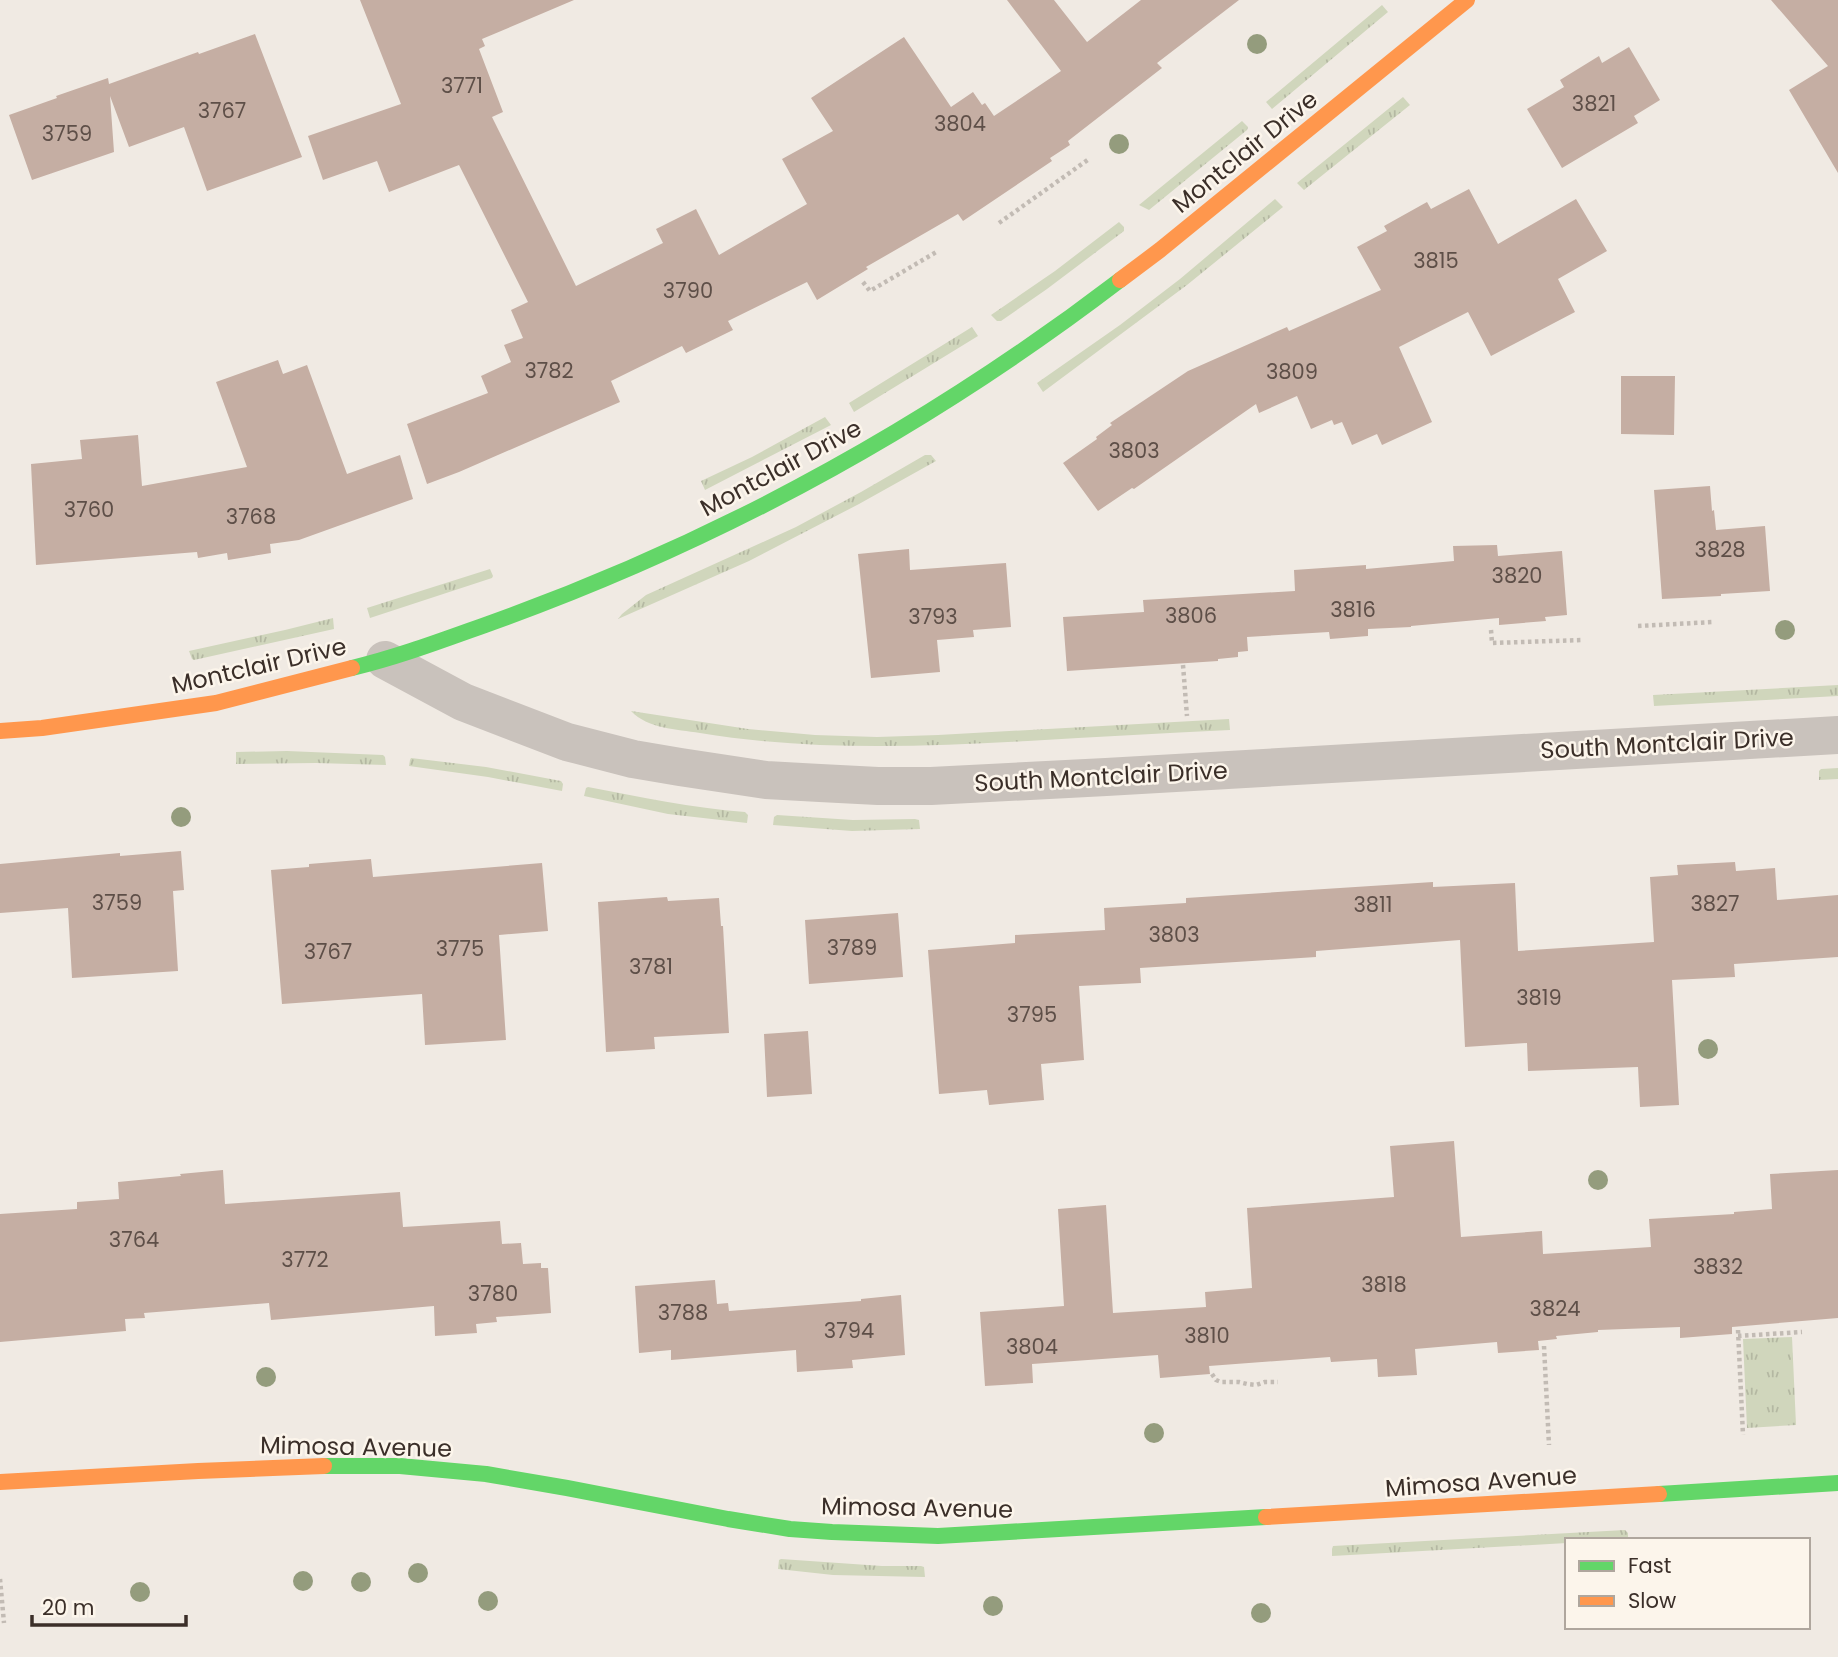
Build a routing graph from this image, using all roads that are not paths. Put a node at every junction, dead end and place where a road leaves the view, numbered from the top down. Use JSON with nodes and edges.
{"nodes":[{"id":1,"x":1467,"y":0,"type":"edge"},
{"id":2,"x":385,"y":660,"type":"junction"},
{"id":3,"x":0,"y":732,"type":"edge"},
{"id":4,"x":1838,"y":735,"type":"edge"},
{"id":5,"x":0,"y":1482,"type":"edge"},
{"id":6,"x":1838,"y":1483,"type":"edge"}],
"edges":[{"from":1,"to":2,"type":"street","name":"Montclair Drive"},
{"from":2,"to":3,"type":"street","name":"Montclair Drive"},
{"from":2,"to":4,"type":"street","name":"South Montclair Drive"},
{"from":5,"to":6,"type":"street","name":"Mimosa Avenue"}]}
